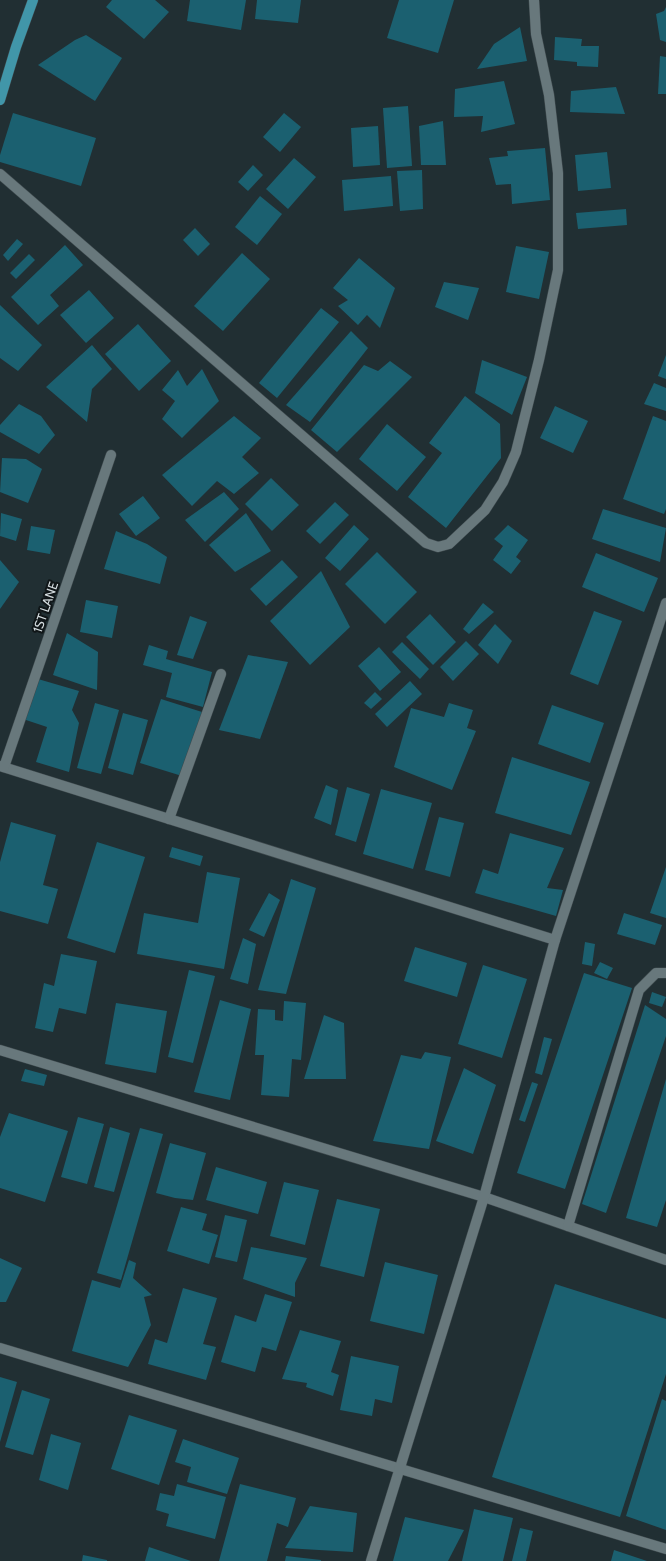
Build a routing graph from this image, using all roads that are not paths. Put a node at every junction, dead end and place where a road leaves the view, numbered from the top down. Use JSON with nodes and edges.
{"nodes":[{"id":1,"x":33,"y":0,"type":"edge"},
{"id":2,"x":534,"y":0,"type":"edge"},
{"id":3,"x":0,"y":100,"type":"edge"},
{"id":4,"x":0,"y":174,"type":"edge"},
{"id":5,"x":111,"y":455,"type":"dead end"},
{"id":6,"x":666,"y":603,"type":"edge"},
{"id":7,"x":221,"y":674,"type":"dead end"},
{"id":8,"x":2,"y":766,"type":"edge"},
{"id":9,"x":169,"y":819,"type":"junction"},
{"id":10,"x":555,"y":940,"type":"junction"},
{"id":11,"x":666,"y":973,"type":"edge"},
{"id":12,"x":0,"y":1050,"type":"edge"},
{"id":13,"x":484,"y":1198,"type":"junction"},
{"id":14,"x":568,"y":1226,"type":"junction"},
{"id":15,"x":666,"y":1260,"type":"edge"},
{"id":16,"x":0,"y":1348,"type":"edge"},
{"id":17,"x":399,"y":1469,"type":"junction"},
{"id":18,"x":666,"y":1549,"type":"edge"},
{"id":19,"x":371,"y":1561,"type":"edge"}],
"edges":[{"from":1,"to":3,"type":"main road"},
{"from":2,"to":4,"type":"street"},
{"from":5,"to":8,"type":"street","name":"1ST LANE"},
{"from":6,"to":10,"type":"street"},
{"from":7,"to":9,"type":"street"},
{"from":8,"to":9,"type":"street"},
{"from":9,"to":10,"type":"street"},
{"from":10,"to":13,"type":"street"},
{"from":11,"to":14,"type":"street"},
{"from":12,"to":13,"type":"street"},
{"from":13,"to":14,"type":"street"},
{"from":13,"to":17,"type":"street"},
{"from":14,"to":15,"type":"street"},
{"from":16,"to":17,"type":"street"},
{"from":17,"to":18,"type":"street"},
{"from":17,"to":19,"type":"street"}]}
